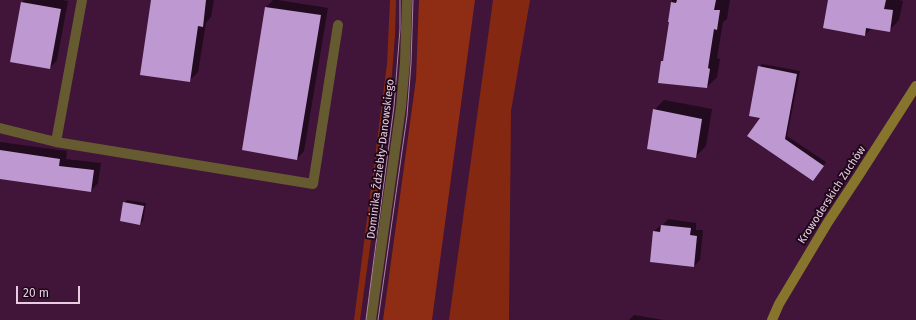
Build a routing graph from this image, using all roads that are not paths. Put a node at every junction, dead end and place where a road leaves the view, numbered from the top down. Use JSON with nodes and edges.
{"nodes":[{"id":1,"x":82,"y":0,"type":"edge"},
{"id":2,"x":406,"y":0,"type":"edge"},
{"id":3,"x":338,"y":25,"type":"dead end"},
{"id":4,"x":916,"y":86,"type":"edge"},
{"id":5,"x":0,"y":128,"type":"edge"},
{"id":6,"x":56,"y":142,"type":"junction"},
{"id":7,"x":371,"y":320,"type":"edge"},
{"id":8,"x":772,"y":320,"type":"edge"}],
"edges":[{"from":1,"to":6,"type":"lane"},
{"from":2,"to":7,"type":"lane","name":"Dominika Ździebły-Danowskiego"},
{"from":3,"to":6,"type":"lane"},
{"from":4,"to":8,"type":"street","name":"Krowoderskich Zuchów"},
{"from":5,"to":6,"type":"lane"}]}
